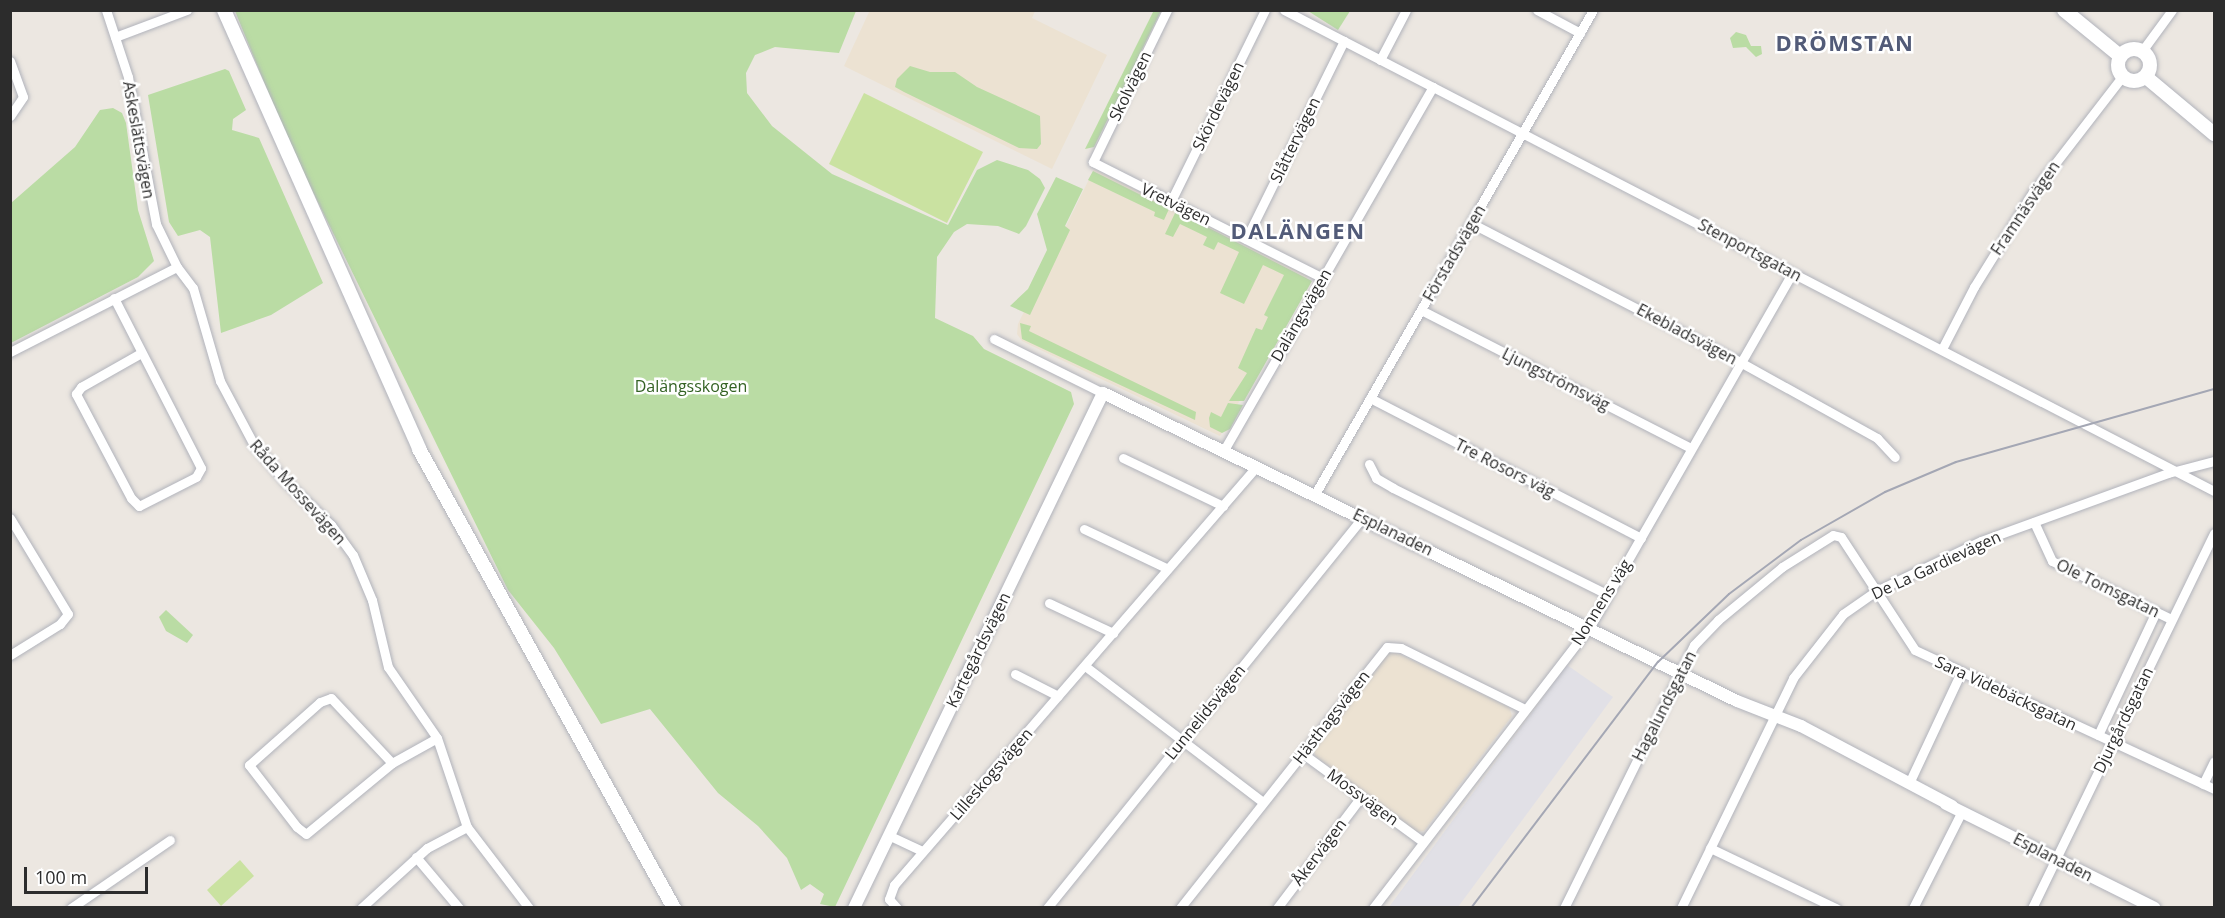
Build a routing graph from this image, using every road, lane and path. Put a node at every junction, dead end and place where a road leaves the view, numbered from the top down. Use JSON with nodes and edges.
{"nodes":[{"id":1,"x":106,"y":10,"type":"edge"},
{"id":2,"x":187,"y":10,"type":"edge"},
{"id":3,"x":224,"y":10,"type":"edge"},
{"id":4,"x":1167,"y":10,"type":"edge"},
{"id":5,"x":1265,"y":10,"type":"edge"},
{"id":6,"x":1406,"y":10,"type":"edge"},
{"id":7,"x":1537,"y":10,"type":"edge"},
{"id":8,"x":1593,"y":10,"type":"edge"},
{"id":9,"x":2064,"y":10,"type":"edge"},
{"id":10,"x":2172,"y":10,"type":"edge"},
{"id":11,"x":1287,"y":11,"type":"edge"},
{"id":12,"x":1580,"y":33,"type":"junction"},
{"id":13,"x":115,"y":37,"type":"junction"},
{"id":14,"x":1344,"y":41,"type":"junction"},
{"id":15,"x":2142,"y":51,"type":"junction"},
{"id":16,"x":2120,"y":56,"type":"junction"},
{"id":17,"x":1380,"y":60,"type":"junction"},
{"id":18,"x":10,"y":61,"type":"edge"},
{"id":19,"x":2146,"y":76,"type":"junction"},
{"id":20,"x":2122,"y":77,"type":"junction"},
{"id":21,"x":1432,"y":87,"type":"junction"},
{"id":22,"x":10,"y":116,"type":"edge"},
{"id":23,"x":1523,"y":133,"type":"junction"},
{"id":24,"x":2214,"y":134,"type":"edge"},
{"id":25,"x":1093,"y":162,"type":"joint"},
{"id":26,"x":1171,"y":201,"type":"junction"},
{"id":27,"x":1471,"y":224,"type":"junction"},
{"id":28,"x":1246,"y":238,"type":"junction"},
{"id":29,"x":177,"y":267,"type":"junction"},
{"id":30,"x":1792,"y":273,"type":"junction"},
{"id":31,"x":1323,"y":278,"type":"junction"},
{"id":32,"x":114,"y":298,"type":"junction"},
{"id":33,"x":1422,"y":310,"type":"junction"},
{"id":34,"x":994,"y":339,"type":"dead end"},
{"id":35,"x":1942,"y":349,"type":"junction"},
{"id":36,"x":10,"y":352,"type":"edge"},
{"id":37,"x":141,"y":353,"type":"junction"},
{"id":38,"x":1740,"y":362,"type":"junction"},
{"id":39,"x":1104,"y":393,"type":"junction"},
{"id":40,"x":1370,"y":398,"type":"junction"},
{"id":41,"x":1691,"y":448,"type":"junction"},
{"id":42,"x":1224,"y":450,"type":"junction"},
{"id":43,"x":1123,"y":458,"type":"dead end"},
{"id":44,"x":1894,"y":458,"type":"dead end"},
{"id":45,"x":2214,"y":461,"type":"edge"},
{"id":46,"x":1369,"y":464,"type":"dead end"},
{"id":47,"x":1257,"y":466,"type":"junction"},
{"id":48,"x":2175,"y":471,"type":"junction"},
{"id":49,"x":2214,"y":491,"type":"edge"},
{"id":50,"x":1315,"y":494,"type":"junction"},
{"id":51,"x":1223,"y":506,"type":"junction"},
{"id":52,"x":1363,"y":517,"type":"junction"},
{"id":53,"x":10,"y":518,"type":"edge"},
{"id":54,"x":2034,"y":522,"type":"junction"},
{"id":55,"x":1084,"y":529,"type":"dead end"},
{"id":56,"x":2214,"y":533,"type":"edge"},
{"id":57,"x":1641,"y":538,"type":"junction"},
{"id":58,"x":1844,"y":542,"type":"joint"},
{"id":59,"x":1166,"y":568,"type":"junction"},
{"id":60,"x":1876,"y":591,"type":"junction"},
{"id":61,"x":1607,"y":594,"type":"junction"},
{"id":62,"x":1049,"y":603,"type":"dead end"},
{"id":63,"x":2156,"y":612,"type":"junction"},
{"id":64,"x":2171,"y":620,"type":"junction"},
{"id":65,"x":1588,"y":628,"type":"junction"},
{"id":66,"x":1113,"y":633,"type":"junction"},
{"id":67,"x":10,"y":655,"type":"edge"},
{"id":68,"x":1085,"y":666,"type":"junction"},
{"id":69,"x":1679,"y":672,"type":"junction"},
{"id":70,"x":1961,"y":672,"type":"junction"},
{"id":71,"x":1015,"y":674,"type":"dead end"},
{"id":72,"x":1058,"y":696,"type":"junction"},
{"id":73,"x":1525,"y":709,"type":"junction"},
{"id":74,"x":1775,"y":716,"type":"junction"},
{"id":75,"x":1793,"y":725,"type":"junction"},
{"id":76,"x":2098,"y":735,"type":"junction"},
{"id":77,"x":437,"y":738,"type":"junction"},
{"id":78,"x":1182,"y":740,"type":"junction"},
{"id":79,"x":2112,"y":742,"type":"junction"},
{"id":80,"x":1302,"y":753,"type":"junction"},
{"id":81,"x":2214,"y":761,"type":"edge"},
{"id":82,"x":392,"y":763,"type":"junction"},
{"id":83,"x":1910,"y":781,"type":"junction"},
{"id":84,"x":2203,"y":784,"type":"junction"},
{"id":85,"x":2214,"y":789,"type":"edge"},
{"id":86,"x":1361,"y":797,"type":"junction"},
{"id":87,"x":1263,"y":802,"type":"junction"},
{"id":88,"x":1957,"y":808,"type":"junction"},
{"id":89,"x":467,"y":827,"type":"junction"},
{"id":90,"x":888,"y":835,"type":"junction"},
{"id":91,"x":170,"y":840,"type":"dead end"},
{"id":92,"x":1423,"y":842,"type":"junction"},
{"id":93,"x":1710,"y":848,"type":"junction"},
{"id":94,"x":923,"y":851,"type":"junction"},
{"id":95,"x":416,"y":857,"type":"junction"},
{"id":96,"x":2056,"y":858,"type":"junction"},
{"id":97,"x":894,"y":905,"type":"edge"},
{"id":98,"x":1568,"y":906,"type":"edge"},
{"id":99,"x":71,"y":908,"type":"edge"},
{"id":100,"x":361,"y":908,"type":"edge"},
{"id":101,"x":459,"y":908,"type":"edge"},
{"id":102,"x":529,"y":908,"type":"edge"},
{"id":103,"x":674,"y":908,"type":"edge"},
{"id":104,"x":854,"y":908,"type":"edge"},
{"id":105,"x":1047,"y":908,"type":"edge"},
{"id":106,"x":1180,"y":908,"type":"edge"},
{"id":107,"x":1277,"y":908,"type":"edge"},
{"id":108,"x":1373,"y":908,"type":"edge"},
{"id":109,"x":1681,"y":908,"type":"edge"},
{"id":110,"x":1836,"y":908,"type":"edge"},
{"id":111,"x":1913,"y":908,"type":"edge"},
{"id":112,"x":2032,"y":908,"type":"edge"},
{"id":113,"x":2155,"y":908,"type":"edge"}],
"edges":[{"from":1,"to":13,"type":"street","name":"Askeslättsvägen"},
{"from":2,"to":13,"type":"street"},
{"from":3,"to":103,"type":"main road"},
{"from":4,"to":25,"type":"street","name":"Skolvägen"},
{"from":5,"to":26,"type":"street","name":"Skördevägen"},
{"from":6,"to":17,"type":"street"},
{"from":7,"to":12,"type":"street"},
{"from":8,"to":12,"type":"street","name":"Förstadsvägen"},
{"from":9,"to":16,"type":"main road"},
{"from":10,"to":15,"type":"street"},
{"from":11,"to":14,"type":"street","name":"Stenportsgatan"},
{"from":12,"to":23,"type":"street","name":"Förstadsvägen"},
{"from":13,"to":29,"type":"street","name":"Askeslättsvägen"},
{"from":14,"to":17,"type":"street","name":"Stenportsgatan"},
{"from":14,"to":28,"type":"street","name":"Slåttervägen"},
{"from":15,"to":16,"type":"main road"},
{"from":15,"to":19,"type":"main road"},
{"from":16,"to":20,"type":"main road"},
{"from":17,"to":21,"type":"street","name":"Stenportsgatan"},
{"from":18,"to":22,"type":"street"},
{"from":19,"to":20,"type":"main road"},
{"from":19,"to":24,"type":"main road"},
{"from":20,"to":35,"type":"street","name":"Framnäsvägen"},
{"from":21,"to":23,"type":"street","name":"Stenportsgatan"},
{"from":21,"to":31,"type":"street","name":"Dalängsvägen"},
{"from":23,"to":27,"type":"street","name":"Förstadsvägen"},
{"from":23,"to":30,"type":"street","name":"Stenportsgatan"},
{"from":25,"to":26,"type":"street","name":"Vretvägen"},
{"from":26,"to":28,"type":"street","name":"Vretvägen"},
{"from":27,"to":33,"type":"street","name":"Förstadsvägen"},
{"from":27,"to":38,"type":"street","name":"Ekebladsvägen"},
{"from":28,"to":31,"type":"street","name":"Vretvägen"},
{"from":29,"to":32,"type":"street"},
{"from":29,"to":77,"type":"street","name":"Råda Mossevägen"},
{"from":30,"to":35,"type":"street","name":"Stenportsgatan"},
{"from":30,"to":38,"type":"street","name":"Nonnens väg"},
{"from":31,"to":42,"type":"street","name":"Dalängsvägen"},
{"from":32,"to":36,"type":"street"},
{"from":32,"to":37,"type":"street"},
{"from":33,"to":40,"type":"street","name":"Förstadsvägen"},
{"from":33,"to":41,"type":"street","name":"Ljungströmsväg"},
{"from":34,"to":39,"type":"street","name":"Esplanaden"},
{"from":35,"to":48,"type":"street","name":"Stenportsgatan"},
{"from":37,"to":37,"type":"street"},
{"from":38,"to":41,"type":"street","name":"Nonnens väg"},
{"from":38,"to":44,"type":"street","name":"Ekebladsvägen"},
{"from":39,"to":42,"type":"street","name":"Esplanaden"},
{"from":39,"to":90,"type":"street","name":"Kartegårdsvägen"},
{"from":40,"to":50,"type":"street","name":"Förstadsvägen"},
{"from":40,"to":57,"type":"street","name":"Tre Rosors väg"},
{"from":41,"to":57,"type":"street","name":"Nonnens väg"},
{"from":42,"to":47,"type":"street","name":"Esplanaden"},
{"from":43,"to":51,"type":"street"},
{"from":45,"to":48,"type":"street","name":"De La Gardievägen"},
{"from":46,"to":61,"type":"street"},
{"from":47,"to":50,"type":"street","name":"Esplanaden"},
{"from":47,"to":51,"type":"street","name":"Lilleskogsvägen"},
{"from":48,"to":49,"type":"street","name":"Stenportsgatan"},
{"from":48,"to":54,"type":"street","name":"De La Gardievägen"},
{"from":50,"to":52,"type":"street","name":"Esplanaden"},
{"from":51,"to":59,"type":"street","name":"Lilleskogsvägen"},
{"from":52,"to":65,"type":"street","name":"Esplanaden"},
{"from":52,"to":78,"type":"street","name":"Lunnelidsvägen"},
{"from":53,"to":67,"type":"street"},
{"from":54,"to":60,"type":"street","name":"De La Gardievägen"},
{"from":54,"to":63,"type":"street","name":"Ole Tomsgatan"},
{"from":55,"to":59,"type":"street"},
{"from":56,"to":64,"type":"street","name":"Djurgårdsgatan"},
{"from":57,"to":61,"type":"street","name":"Nonnens väg"},
{"from":58,"to":60,"type":"street","name":"Sara Videbäcksgatan"},
{"from":58,"to":69,"type":"street","name":"Hagalundsgatan"},
{"from":59,"to":66,"type":"street","name":"Lilleskogsvägen"},
{"from":60,"to":70,"type":"street","name":"Sara Videbäcksgatan"},
{"from":60,"to":74,"type":"street","name":"De La Gardievägen"},
{"from":61,"to":65,"type":"street","name":"Nonnens väg"},
{"from":62,"to":66,"type":"street"},
{"from":63,"to":64,"type":"street","name":"Ole Tomsgatan"},
{"from":63,"to":76,"type":"street","name":"Djurgårdsgatan"},
{"from":64,"to":79,"type":"street","name":"Djurgårdsgatan"},
{"from":65,"to":69,"type":"street","name":"Esplanaden"},
{"from":65,"to":73,"type":"street","name":"Nonnens väg"},
{"from":66,"to":68,"type":"street","name":"Lilleskogsvägen"},
{"from":68,"to":72,"type":"street","name":"Lilleskogsvägen"},
{"from":68,"to":78,"type":"street"},
{"from":69,"to":74,"type":"street","name":"Esplanaden"},
{"from":69,"to":98,"type":"street","name":"Hagalundsgatan"},
{"from":70,"to":76,"type":"street","name":"Sara Videbäcksgatan"},
{"from":70,"to":83,"type":"street"},
{"from":71,"to":72,"type":"street"},
{"from":72,"to":94,"type":"street","name":"Lilleskogsvägen"},
{"from":73,"to":80,"type":"street","name":"Hästhagsvägen"},
{"from":73,"to":92,"type":"street","name":"Nonnens väg"},
{"from":74,"to":75,"type":"street","name":"Esplanaden"},
{"from":74,"to":93,"type":"street","name":"De La Gardievägen"},
{"from":75,"to":83,"type":"street","name":"Esplanaden"},
{"from":75,"to":88,"type":"street","name":"Esplanaden"},
{"from":76,"to":79,"type":"street","name":"Sara Videbäcksgatan"},
{"from":77,"to":82,"type":"street"},
{"from":77,"to":89,"type":"street","name":"Råda Mossevägen"},
{"from":78,"to":87,"type":"street"},
{"from":78,"to":105,"type":"street","name":"Lunnelidsvägen"},
{"from":79,"to":84,"type":"street","name":"Sara Videbäcksgatan"},
{"from":79,"to":96,"type":"street","name":"Djurgårdsgatan"},
{"from":80,"to":86,"type":"street","name":"Mossvägen"},
{"from":80,"to":87,"type":"street","name":"Hästhagsvägen"},
{"from":81,"to":84,"type":"street"},
{"from":82,"to":82,"type":"street"},
{"from":83,"to":88,"type":"street","name":"Esplanaden"},
{"from":84,"to":85,"type":"street","name":"Sara Videbäcksgatan"},
{"from":86,"to":92,"type":"street","name":"Mossvägen"},
{"from":86,"to":107,"type":"street","name":"Åkervägen"},
{"from":87,"to":106,"type":"street","name":"Hästhagsvägen"},
{"from":88,"to":96,"type":"street","name":"Esplanaden"},
{"from":88,"to":111,"type":"street"},
{"from":89,"to":95,"type":"street"},
{"from":89,"to":102,"type":"street","name":"Råda Mossevägen"},
{"from":90,"to":94,"type":"street"},
{"from":90,"to":104,"type":"street","name":"Kartegårdsvägen"},
{"from":91,"to":99,"type":"street"},
{"from":92,"to":108,"type":"street","name":"Nonnens väg"},
{"from":93,"to":109,"type":"street","name":"De La Gardievägen"},
{"from":93,"to":110,"type":"street"},
{"from":94,"to":97,"type":"street","name":"Lilleskogsvägen"},
{"from":95,"to":100,"type":"street"},
{"from":95,"to":101,"type":"street"},
{"from":96,"to":112,"type":"street","name":"Djurgårdsgatan"},
{"from":96,"to":113,"type":"street","name":"Esplanaden"}]}
